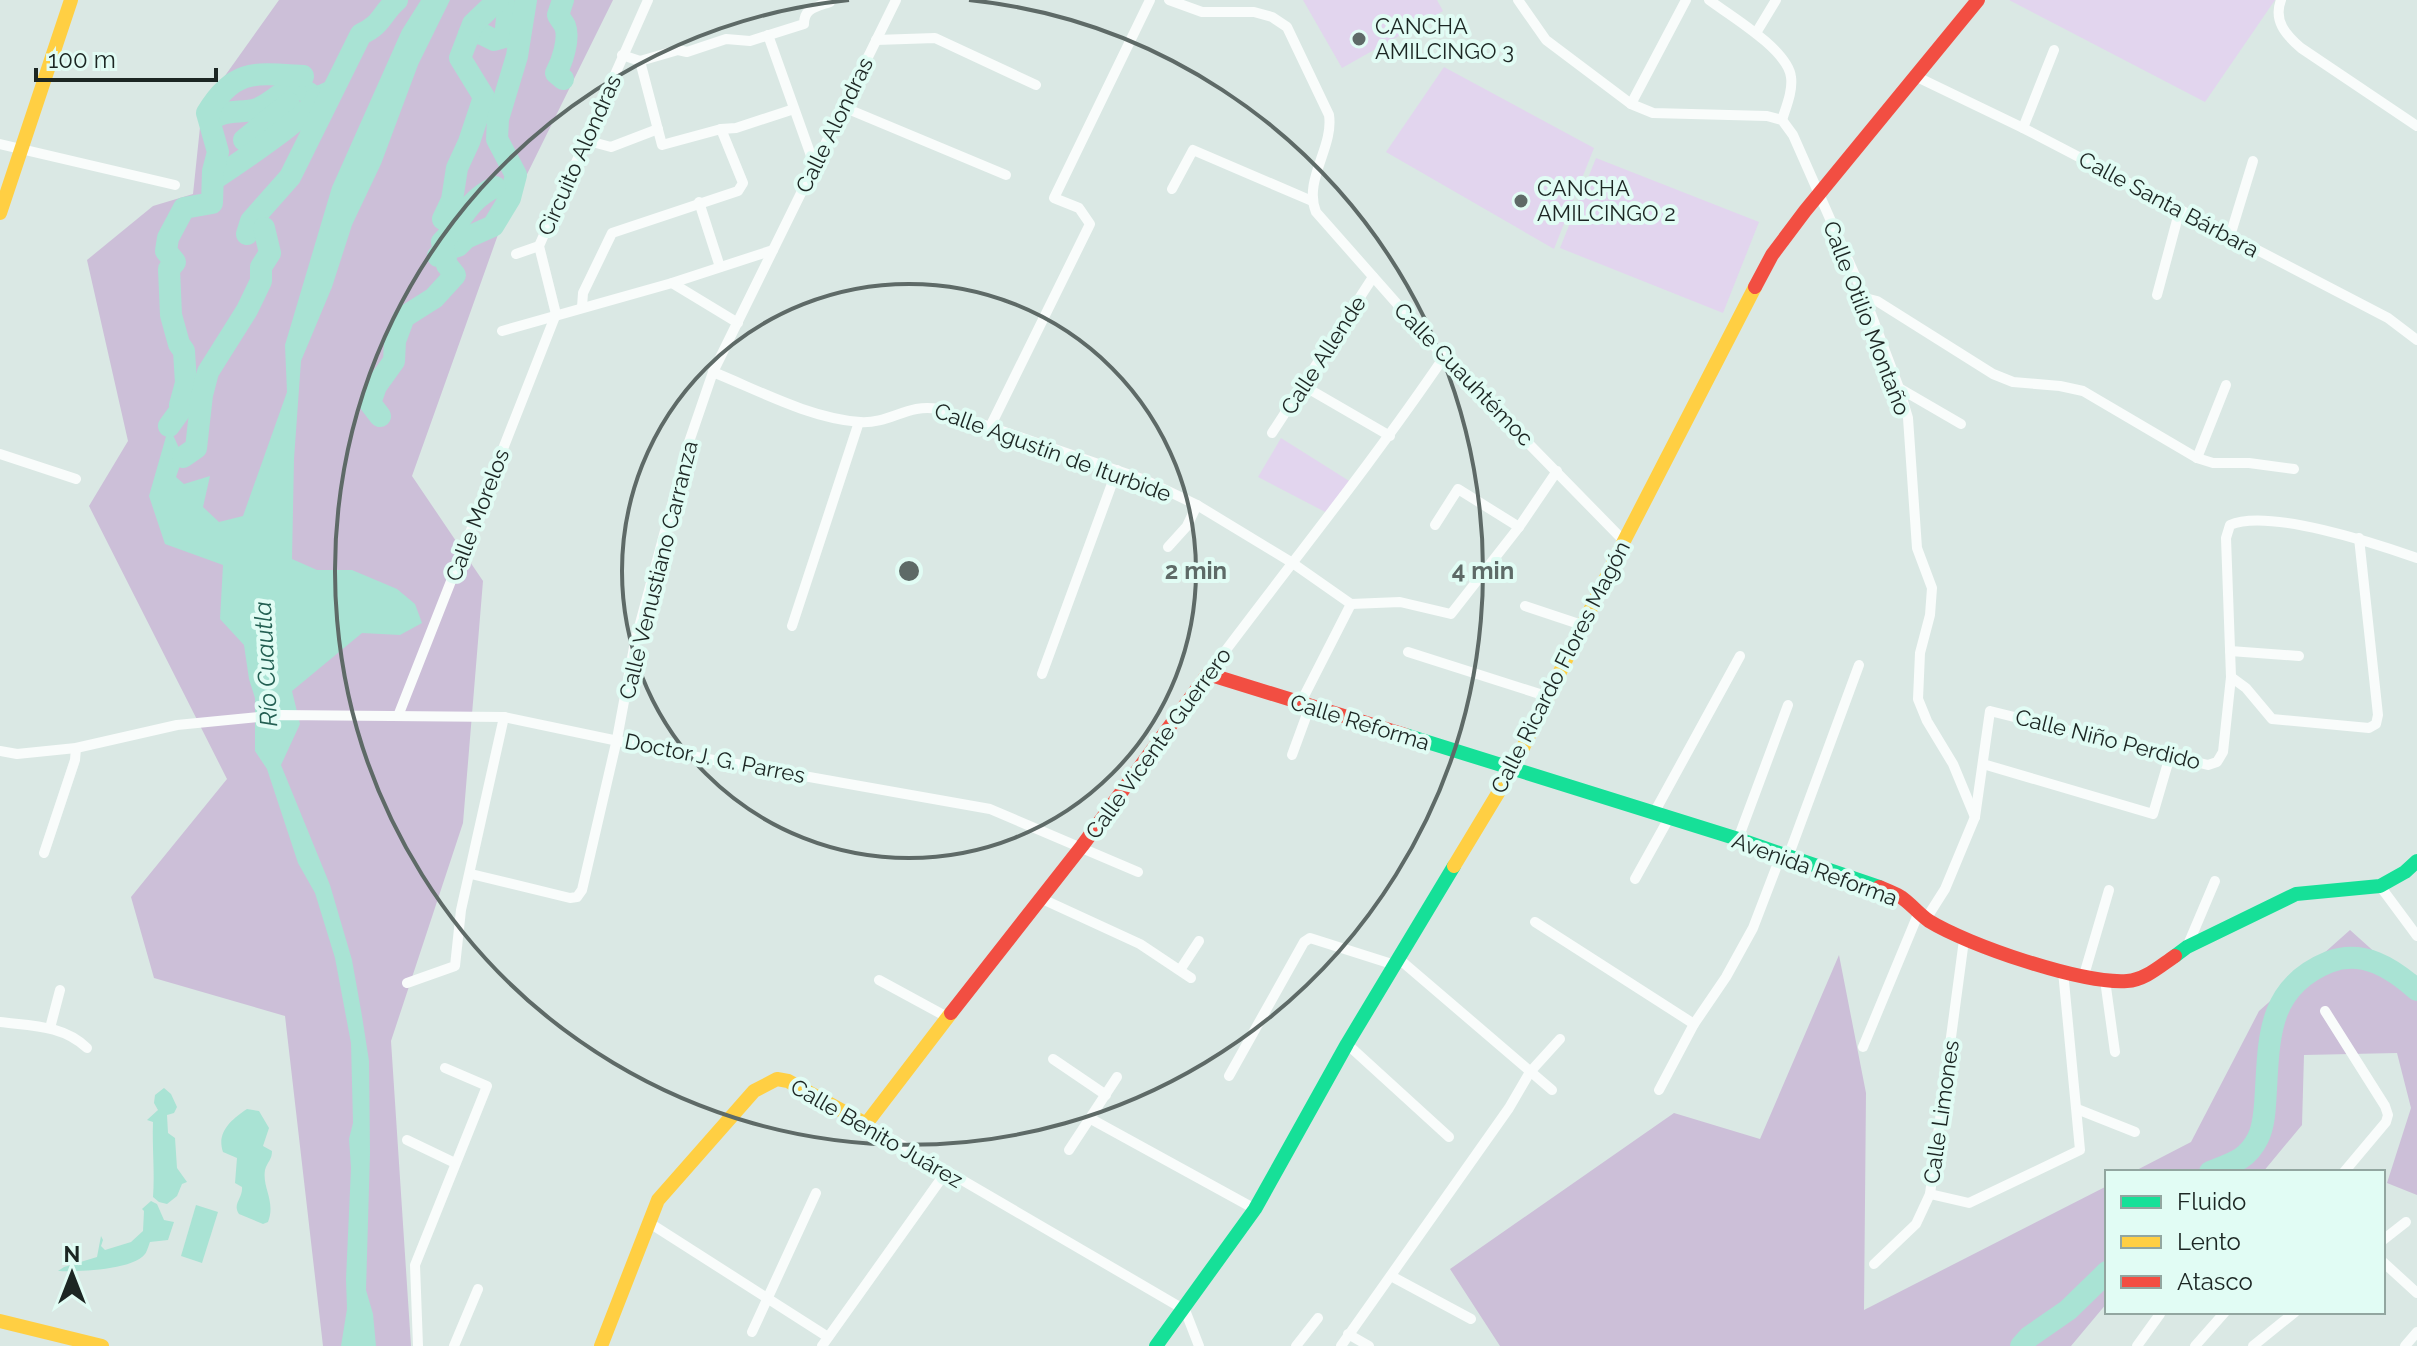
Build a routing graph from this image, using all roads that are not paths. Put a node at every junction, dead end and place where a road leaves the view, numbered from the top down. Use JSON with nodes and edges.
{"nodes":[{"id":1,"x":71,"y":0,"type":"edge"},
{"id":2,"x":648,"y":0,"type":"edge"},
{"id":3,"x":829,"y":0,"type":"edge"},
{"id":4,"x":896,"y":0,"type":"edge"},
{"id":5,"x":1150,"y":0,"type":"edge"},
{"id":6,"x":1169,"y":0,"type":"edge"},
{"id":7,"x":1686,"y":0,"type":"edge"},
{"id":8,"x":1709,"y":0,"type":"edge"},
{"id":9,"x":1776,"y":0,"type":"edge"},
{"id":10,"x":1978,"y":0,"type":"edge"},
{"id":11,"x":2281,"y":0,"type":"edge"},
{"id":12,"x":1522,"y":2,"type":"edge"},
{"id":13,"x":1756,"y":33,"type":"junction"},
{"id":14,"x":768,"y":35,"type":"junction"},
{"id":15,"x":876,"y":40,"type":"junction"},
{"id":16,"x":2054,"y":50,"type":"dead end"},
{"id":17,"x":622,"y":55,"type":"junction"},
{"id":18,"x":640,"y":61,"type":"junction"},
{"id":19,"x":1915,"y":76,"type":"junction"},
{"id":20,"x":1036,"y":85,"type":"dead end"},
{"id":21,"x":1631,"y":104,"type":"junction"},
{"id":22,"x":843,"y":107,"type":"junction"},
{"id":23,"x":794,"y":109,"type":"junction"},
{"id":24,"x":1782,"y":120,"type":"junction"},
{"id":25,"x":2417,"y":126,"type":"edge"},
{"id":26,"x":2023,"y":128,"type":"junction"},
{"id":27,"x":658,"y":129,"type":"junction"},
{"id":28,"x":721,"y":129,"type":"junction"},
{"id":29,"x":585,"y":140,"type":"junction"},
{"id":30,"x":0,"y":144,"type":"edge"},
{"id":31,"x":21,"y":148,"type":"junction"},
{"id":32,"x":2253,"y":161,"type":"dead end"},
{"id":33,"x":814,"y":164,"type":"junction"},
{"id":34,"x":1006,"y":175,"type":"dead end"},
{"id":35,"x":175,"y":185,"type":"dead end"},
{"id":36,"x":1172,"y":189,"type":"dead end"},
{"id":37,"x":1819,"y":195,"type":"junction"},
{"id":38,"x":1312,"y":201,"type":"junction"},
{"id":39,"x":699,"y":202,"type":"junction"},
{"id":40,"x":2180,"y":209,"type":"junction"},
{"id":41,"x":0,"y":213,"type":"edge"},
{"id":42,"x":2230,"y":236,"type":"junction"},
{"id":43,"x":539,"y":246,"type":"junction"},
{"id":44,"x":773,"y":250,"type":"junction"},
{"id":45,"x":516,"y":254,"type":"dead end"},
{"id":46,"x":720,"y":267,"type":"junction"},
{"id":47,"x":1373,"y":277,"type":"junction"},
{"id":48,"x":672,"y":283,"type":"junction"},
{"id":49,"x":2157,"y":295,"type":"dead end"},
{"id":50,"x":1865,"y":298,"type":"junction"},
{"id":51,"x":582,"y":307,"type":"junction"},
{"id":52,"x":556,"y":314,"type":"junction"},
{"id":53,"x":738,"y":323,"type":"junction"},
{"id":54,"x":502,"y":331,"type":"dead end"},
{"id":55,"x":2417,"y":340,"type":"edge"},
{"id":56,"x":1444,"y":357,"type":"junction"},
{"id":57,"x":713,"y":372,"type":"junction"},
{"id":58,"x":1302,"y":385,"type":"junction"},
{"id":59,"x":2226,"y":385,"type":"dead end"},
{"id":60,"x":1899,"y":388,"type":"junction"},
{"id":61,"x":859,"y":422,"type":"junction"},
{"id":62,"x":1961,"y":424,"type":"dead end"},
{"id":63,"x":990,"y":427,"type":"junction"},
{"id":64,"x":1272,"y":433,"type":"dead end"},
{"id":65,"x":1390,"y":436,"type":"junction"},
{"id":66,"x":0,"y":454,"type":"edge"},
{"id":67,"x":2197,"y":458,"type":"junction"},
{"id":68,"x":2294,"y":469,"type":"dead end"},
{"id":69,"x":1117,"y":470,"type":"junction"},
{"id":70,"x":1557,"y":471,"type":"junction"},
{"id":71,"x":76,"y":479,"type":"dead end"},
{"id":72,"x":1197,"y":505,"type":"junction"},
{"id":73,"x":1435,"y":525,"type":"dead end"},
{"id":74,"x":1519,"y":527,"type":"junction"},
{"id":75,"x":2359,"y":538,"type":"junction"},
{"id":76,"x":1624,"y":541,"type":"junction"},
{"id":77,"x":1168,"y":547,"type":"dead end"},
{"id":78,"x":2417,"y":558,"type":"edge"},
{"id":79,"x":1291,"y":562,"type":"junction"},
{"id":80,"x":1351,"y":604,"type":"junction"},
{"id":81,"x":1525,"y":606,"type":"dead end"},
{"id":82,"x":1582,"y":625,"type":"junction"},
{"id":83,"x":792,"y":626,"type":"dead end"},
{"id":84,"x":2230,"y":651,"type":"junction"},
{"id":85,"x":1408,"y":652,"type":"dead end"},
{"id":86,"x":1740,"y":656,"type":"dead end"},
{"id":87,"x":2299,"y":656,"type":"dead end"},
{"id":88,"x":1859,"y":665,"type":"dead end"},
{"id":89,"x":1042,"y":674,"type":"dead end"},
{"id":90,"x":1208,"y":674,"type":"junction"},
{"id":91,"x":2231,"y":677,"type":"junction"},
{"id":92,"x":1546,"y":696,"type":"junction"},
{"id":93,"x":1305,"y":705,"type":"junction"},
{"id":94,"x":1788,"y":705,"type":"dead end"},
{"id":95,"x":398,"y":716,"type":"junction"},
{"id":96,"x":504,"y":717,"type":"junction"},
{"id":97,"x":617,"y":739,"type":"junction"},
{"id":98,"x":76,"y":748,"type":"junction"},
{"id":99,"x":0,"y":751,"type":"edge"},
{"id":100,"x":1292,"y":755,"type":"dead end"},
{"id":101,"x":2170,"y":756,"type":"junction"},
{"id":102,"x":1983,"y":764,"type":"junction"},
{"id":103,"x":1512,"y":770,"type":"junction"},
{"id":104,"x":1661,"y":816,"type":"junction"},
{"id":105,"x":1975,"y":817,"type":"junction"},
{"id":106,"x":1738,"y":839,"type":"junction"},
{"id":107,"x":1082,"y":846,"type":"junction"},
{"id":108,"x":44,"y":853,"type":"dead end"},
{"id":109,"x":1784,"y":856,"type":"junction"},
{"id":110,"x":2417,"y":861,"type":"edge"},
{"id":111,"x":1138,"y":872,"type":"dead end"},
{"id":112,"x":471,"y":874,"type":"junction"},
{"id":113,"x":1635,"y":879,"type":"dead end"},
{"id":114,"x":2215,"y":881,"type":"dead end"},
{"id":115,"x":2380,"y":886,"type":"junction"},
{"id":116,"x":2109,"y":890,"type":"dead end"},
{"id":117,"x":1040,"y":898,"type":"junction"},
{"id":118,"x":1923,"y":916,"type":"junction"},
{"id":119,"x":1535,"y":922,"type":"dead end"},
{"id":120,"x":2417,"y":936,"type":"edge"},
{"id":121,"x":1964,"y":940,"type":"junction"},
{"id":122,"x":1199,"y":941,"type":"dead end"},
{"id":123,"x":2187,"y":947,"type":"junction"},
{"id":124,"x":1397,"y":962,"type":"junction"},
{"id":125,"x":1180,"y":970,"type":"junction"},
{"id":126,"x":2063,"y":971,"type":"junction"},
{"id":127,"x":2084,"y":975,"type":"junction"},
{"id":128,"x":1191,"y":978,"type":"dead end"},
{"id":129,"x":879,"y":980,"type":"dead end"},
{"id":130,"x":2105,"y":980,"type":"junction"},
{"id":131,"x":407,"y":983,"type":"dead end"},
{"id":132,"x":60,"y":990,"type":"dead end"},
{"id":133,"x":2325,"y":1011,"type":"dead end"},
{"id":134,"x":947,"y":1017,"type":"junction"},
{"id":135,"x":0,"y":1022,"type":"edge"},
{"id":136,"x":1694,"y":1024,"type":"junction"},
{"id":137,"x":50,"y":1028,"type":"junction"},
{"id":138,"x":1560,"y":1039,"type":"dead end"},
{"id":139,"x":1347,"y":1044,"type":"junction"},
{"id":140,"x":1863,"y":1047,"type":"dead end"},
{"id":141,"x":87,"y":1048,"type":"dead end"},
{"id":142,"x":2115,"y":1052,"type":"dead end"},
{"id":143,"x":1053,"y":1059,"type":"dead end"},
{"id":144,"x":445,"y":1068,"type":"dead end"},
{"id":145,"x":1530,"y":1072,"type":"junction"},
{"id":146,"x":1229,"y":1076,"type":"dead end"},
{"id":147,"x":1117,"y":1077,"type":"dead end"},
{"id":148,"x":1552,"y":1090,"type":"dead end"},
{"id":149,"x":1659,"y":1090,"type":"dead end"},
{"id":150,"x":1106,"y":1095,"type":"junction"},
{"id":151,"x":2077,"y":1109,"type":"junction"},
{"id":152,"x":1091,"y":1119,"type":"junction"},
{"id":153,"x":866,"y":1124,"type":"junction"},
{"id":154,"x":2135,"y":1132,"type":"dead end"},
{"id":155,"x":1449,"y":1137,"type":"dead end"},
{"id":156,"x":407,"y":1140,"type":"dead end"},
{"id":157,"x":1069,"y":1150,"type":"dead end"},
{"id":158,"x":455,"y":1163,"type":"junction"},
{"id":159,"x":2346,"y":1170,"type":"edge"},
{"id":160,"x":946,"y":1172,"type":"junction"},
{"id":161,"x":816,"y":1193,"type":"dead end"},
{"id":162,"x":1930,"y":1194,"type":"junction"},
{"id":163,"x":1255,"y":1209,"type":"junction"},
{"id":164,"x":648,"y":1222,"type":"junction"},
{"id":165,"x":2406,"y":1222,"type":"dead end"},
{"id":166,"x":2385,"y":1238,"type":"edge"},
{"id":167,"x":1874,"y":1264,"type":"dead end"},
{"id":168,"x":2385,"y":1264,"type":"edge"},
{"id":169,"x":1391,"y":1276,"type":"junction"},
{"id":170,"x":478,"y":1289,"type":"dead end"},
{"id":171,"x":2417,"y":1293,"type":"edge"},
{"id":172,"x":766,"y":1299,"type":"junction"},
{"id":173,"x":1185,"y":1310,"type":"junction"},
{"id":174,"x":2160,"y":1314,"type":"dead end"},
{"id":175,"x":2223,"y":1314,"type":"edge"},
{"id":176,"x":2293,"y":1314,"type":"edge"},
{"id":177,"x":1318,"y":1318,"type":"dead end"},
{"id":178,"x":1471,"y":1319,"type":"dead end"},
{"id":179,"x":0,"y":1321,"type":"edge"},
{"id":180,"x":752,"y":1332,"type":"dead end"},
{"id":181,"x":2417,"y":1332,"type":"edge"},
{"id":182,"x":1348,"y":1334,"type":"junction"},
{"id":183,"x":825,"y":1342,"type":"edge"},
{"id":184,"x":102,"y":1346,"type":"edge"},
{"id":185,"x":418,"y":1346,"type":"edge"},
{"id":186,"x":454,"y":1346,"type":"edge"},
{"id":187,"x":601,"y":1346,"type":"edge"},
{"id":188,"x":1156,"y":1346,"type":"edge"},
{"id":189,"x":1199,"y":1346,"type":"edge"},
{"id":190,"x":1296,"y":1346,"type":"edge"},
{"id":191,"x":1341,"y":1346,"type":"edge"},
{"id":192,"x":1369,"y":1346,"type":"edge"},
{"id":193,"x":2137,"y":1346,"type":"edge"},
{"id":194,"x":2195,"y":1346,"type":"edge"},
{"id":195,"x":2253,"y":1346,"type":"edge"},
{"id":196,"x":2405,"y":1346,"type":"edge"}],
"edges":[{"from":1,"to":31,"type":"street"},
{"from":2,"to":17,"type":"street","name":"Circuito Alondras"},
{"from":3,"to":14,"type":"street"},
{"from":4,"to":15,"type":"street","name":"Calle Alondras"},
{"from":5,"to":63,"type":"street"},
{"from":6,"to":38,"type":"street"},
{"from":7,"to":21,"type":"street"},
{"from":8,"to":13,"type":"street"},
{"from":9,"to":13,"type":"street"},
{"from":10,"to":19,"type":"street","name":"Calle Ricardo Flores Magón"},
{"from":11,"to":25,"type":"street"},
{"from":12,"to":21,"type":"street"},
{"from":13,"to":24,"type":"street"},
{"from":14,"to":18,"type":"street"},
{"from":14,"to":23,"type":"street"},
{"from":15,"to":20,"type":"street"},
{"from":15,"to":22,"type":"street","name":"Calle Alondras"},
{"from":16,"to":26,"type":"street"},
{"from":17,"to":18,"type":"street"},
{"from":17,"to":29,"type":"street","name":"Circuito Alondras"},
{"from":18,"to":27,"type":"street"},
{"from":19,"to":26,"type":"street","name":"Calle Santa Bárbara"},
{"from":19,"to":37,"type":"street","name":"Calle Ricardo Flores Magón"},
{"from":21,"to":24,"type":"street"},
{"from":22,"to":33,"type":"street","name":"Calle Alondras"},
{"from":22,"to":34,"type":"street"},
{"from":23,"to":28,"type":"street"},
{"from":23,"to":33,"type":"street"},
{"from":24,"to":37,"type":"street","name":"Calle Otilio Montaño"},
{"from":26,"to":40,"type":"street","name":"Calle Santa Bárbara"},
{"from":27,"to":28,"type":"street"},
{"from":27,"to":29,"type":"street"},
{"from":28,"to":39,"type":"street"},
{"from":29,"to":43,"type":"street","name":"Circuito Alondras"},
{"from":30,"to":31,"type":"street"},
{"from":31,"to":35,"type":"street"},
{"from":31,"to":41,"type":"street"},
{"from":32,"to":42,"type":"street"},
{"from":33,"to":44,"type":"street","name":"Calle Alondras"},
{"from":36,"to":38,"type":"street"},
{"from":37,"to":50,"type":"street","name":"Calle Otilio Montaño"},
{"from":37,"to":76,"type":"street","name":"Calle Ricardo Flores Magón"},
{"from":38,"to":47,"type":"street","name":"Calle Cuauhtémoc"},
{"from":39,"to":46,"type":"street"},
{"from":39,"to":51,"type":"street"},
{"from":40,"to":42,"type":"street","name":"Calle Santa Bárbara"},
{"from":40,"to":49,"type":"street"},
{"from":42,"to":55,"type":"street","name":"Calle Santa Bárbara"},
{"from":43,"to":45,"type":"street"},
{"from":43,"to":52,"type":"street","name":"Circuito Alondras"},
{"from":44,"to":46,"type":"street"},
{"from":44,"to":53,"type":"street","name":"Calle Alondras"},
{"from":46,"to":48,"type":"street"},
{"from":47,"to":56,"type":"street","name":"Calle Cuauhtémoc"},
{"from":47,"to":58,"type":"street","name":"Calle Allende"},
{"from":48,"to":51,"type":"street"},
{"from":48,"to":53,"type":"street"},
{"from":50,"to":60,"type":"street","name":"Calle Otilio Montaño"},
{"from":50,"to":67,"type":"street"},
{"from":51,"to":52,"type":"street"},
{"from":52,"to":54,"type":"street"},
{"from":52,"to":95,"type":"street","name":"Calle Morelos"},
{"from":53,"to":57,"type":"street","name":"Calle Alondras"},
{"from":56,"to":65,"type":"street","name":"Calle Vicente Guerrero"},
{"from":56,"to":70,"type":"street","name":"Calle Cuauhtémoc"},
{"from":57,"to":61,"type":"street","name":"Calle Agustín de Iturbide"},
{"from":57,"to":97,"type":"street","name":"Calle Venustiano Carranza"},
{"from":58,"to":64,"type":"street","name":"Calle Allende"},
{"from":58,"to":65,"type":"street"},
{"from":59,"to":67,"type":"street"},
{"from":60,"to":62,"type":"street"},
{"from":60,"to":105,"type":"street","name":"Calle Otilio Montaño"},
{"from":61,"to":63,"type":"street","name":"Calle Agustín de Iturbide"},
{"from":61,"to":83,"type":"street"},
{"from":63,"to":69,"type":"street","name":"Calle Agustín de Iturbide"},
{"from":65,"to":79,"type":"street","name":"Calle Vicente Guerrero"},
{"from":66,"to":71,"type":"street"},
{"from":67,"to":68,"type":"street"},
{"from":69,"to":72,"type":"street","name":"Calle Agustín de Iturbide"},
{"from":69,"to":89,"type":"street"},
{"from":70,"to":74,"type":"street"},
{"from":70,"to":76,"type":"street","name":"Calle Cuauhtémoc"},
{"from":72,"to":77,"type":"street"},
{"from":72,"to":79,"type":"street","name":"Calle Agustín de Iturbide"},
{"from":73,"to":74,"type":"street"},
{"from":74,"to":80,"type":"street"},
{"from":75,"to":78,"type":"street"},
{"from":75,"to":84,"type":"street","name":"Calle Niño Perdido"},
{"from":75,"to":91,"type":"street"},
{"from":76,"to":82,"type":"street","name":"Calle Ricardo Flores Magón"},
{"from":79,"to":80,"type":"street","name":"Calle Agustín de Iturbide"},
{"from":79,"to":90,"type":"street","name":"Calle Vicente Guerrero"},
{"from":80,"to":93,"type":"street"},
{"from":81,"to":82,"type":"street"},
{"from":82,"to":92,"type":"street","name":"Calle Ricardo Flores Magón"},
{"from":84,"to":87,"type":"street"},
{"from":84,"to":91,"type":"street","name":"Calle Niño Perdido"},
{"from":85,"to":92,"type":"street"},
{"from":86,"to":104,"type":"street"},
{"from":88,"to":109,"type":"street"},
{"from":90,"to":93,"type":"street","name":"Calle Reforma"},
{"from":90,"to":107,"type":"street","name":"Calle Vicente Guerrero"},
{"from":91,"to":101,"type":"street","name":"Calle Niño Perdido"},
{"from":92,"to":103,"type":"street","name":"Calle Ricardo Flores Magón"},
{"from":93,"to":100,"type":"street"},
{"from":93,"to":103,"type":"street","name":"Calle Reforma"},
{"from":94,"to":106,"type":"street"},
{"from":95,"to":96,"type":"street","name":"Doctor J. G. Parres"},
{"from":95,"to":98,"type":"street","name":"Doctor J. G. Parres"},
{"from":96,"to":97,"type":"street","name":"Doctor J. G. Parres"},
{"from":96,"to":112,"type":"street"},
{"from":97,"to":107,"type":"street","name":"Doctor J. G. Parres"},
{"from":97,"to":112,"type":"street","name":"Calle Venustiano Carranza"},
{"from":98,"to":99,"type":"street","name":"Doctor J. G. Parres"},
{"from":98,"to":108,"type":"street"},
{"from":101,"to":102,"type":"street"},
{"from":101,"to":102,"type":"street","name":"Calle Niño Perdido"},
{"from":102,"to":105,"type":"street","name":"Calle Niño Perdido"},
{"from":103,"to":104,"type":"street","name":"Avenida Reforma"},
{"from":103,"to":124,"type":"street","name":"Calle Ricardo Flores Magón"},
{"from":104,"to":106,"type":"street","name":"Avenida Reforma"},
{"from":104,"to":113,"type":"street"},
{"from":105,"to":118,"type":"street","name":"Calle Niño Perdido"},
{"from":106,"to":109,"type":"street","name":"Avenida Reforma"},
{"from":107,"to":111,"type":"street","name":"Doctor J. G. Parres"},
{"from":107,"to":117,"type":"street","name":"Calle Vicente Guerrero"},
{"from":109,"to":118,"type":"street","name":"Avenida Reforma"},
{"from":109,"to":136,"type":"street"},
{"from":110,"to":115,"type":"street","name":"Avenida Reforma"},
{"from":112,"to":131,"type":"street"},
{"from":114,"to":123,"type":"street"},
{"from":115,"to":120,"type":"street"},
{"from":115,"to":123,"type":"street","name":"Avenida Reforma"},
{"from":116,"to":127,"type":"street"},
{"from":117,"to":125,"type":"street"},
{"from":117,"to":134,"type":"street","name":"Calle Vicente Guerrero"},
{"from":118,"to":121,"type":"street","name":"Avenida Reforma"},
{"from":118,"to":140,"type":"street","name":"Calle Niño Perdido"},
{"from":119,"to":136,"type":"street"},
{"from":121,"to":126,"type":"street","name":"Avenida Reforma"},
{"from":121,"to":162,"type":"street","name":"Calle Limones"},
{"from":122,"to":125,"type":"street"},
{"from":123,"to":130,"type":"street","name":"Avenida Reforma"},
{"from":124,"to":139,"type":"street","name":"Calle Ricardo Flores Magón"},
{"from":124,"to":145,"type":"street"},
{"from":124,"to":146,"type":"street"},
{"from":125,"to":128,"type":"street"},
{"from":126,"to":127,"type":"street","name":"Avenida Reforma"},
{"from":126,"to":151,"type":"street"},
{"from":127,"to":130,"type":"street","name":"Avenida Reforma"},
{"from":129,"to":134,"type":"street"},
{"from":130,"to":142,"type":"street"},
{"from":132,"to":137,"type":"street"},
{"from":133,"to":159,"type":"street"},
{"from":134,"to":153,"type":"street","name":"Calle Vicente Guerrero"},
{"from":135,"to":137,"type":"street"},
{"from":136,"to":149,"type":"street"},
{"from":137,"to":141,"type":"street"},
{"from":138,"to":145,"type":"street"},
{"from":139,"to":155,"type":"street"},
{"from":139,"to":163,"type":"street","name":"Calle Ricardo Flores Magón"},
{"from":143,"to":150,"type":"street"},
{"from":144,"to":158,"type":"street"},
{"from":145,"to":148,"type":"street"},
{"from":145,"to":169,"type":"street"},
{"from":147,"to":150,"type":"street"},
{"from":150,"to":152,"type":"street"},
{"from":151,"to":154,"type":"street"},
{"from":151,"to":162,"type":"street"},
{"from":152,"to":157,"type":"street"},
{"from":152,"to":163,"type":"street"},
{"from":153,"to":160,"type":"street","name":"Calle Benito Juárez"},
{"from":153,"to":164,"type":"street","name":"Calle Benito Juárez"},
{"from":156,"to":158,"type":"street"},
{"from":158,"to":185,"type":"street"},
{"from":160,"to":173,"type":"street","name":"Calle Benito Juárez"},
{"from":160,"to":183,"type":"street"},
{"from":161,"to":172,"type":"street"},
{"from":162,"to":167,"type":"street","name":"Calle Limones"},
{"from":163,"to":173,"type":"street","name":"Calle Ricardo Flores Magón"},
{"from":164,"to":172,"type":"street"},
{"from":164,"to":187,"type":"street","name":"Calle Benito Juárez"},
{"from":165,"to":166,"type":"street"},
{"from":168,"to":171,"type":"street"},
{"from":169,"to":178,"type":"street"},
{"from":169,"to":182,"type":"street"},
{"from":170,"to":186,"type":"street"},
{"from":172,"to":180,"type":"street"},
{"from":172,"to":183,"type":"street"},
{"from":173,"to":188,"type":"street","name":"Calle Ricardo Flores Magón"},
{"from":173,"to":189,"type":"street"},
{"from":174,"to":193,"type":"street"},
{"from":175,"to":194,"type":"street"},
{"from":176,"to":195,"type":"street"},
{"from":177,"to":190,"type":"street"},
{"from":179,"to":184,"type":"street"},
{"from":181,"to":196,"type":"street"},
{"from":182,"to":191,"type":"street"},
{"from":182,"to":192,"type":"street"}]}
